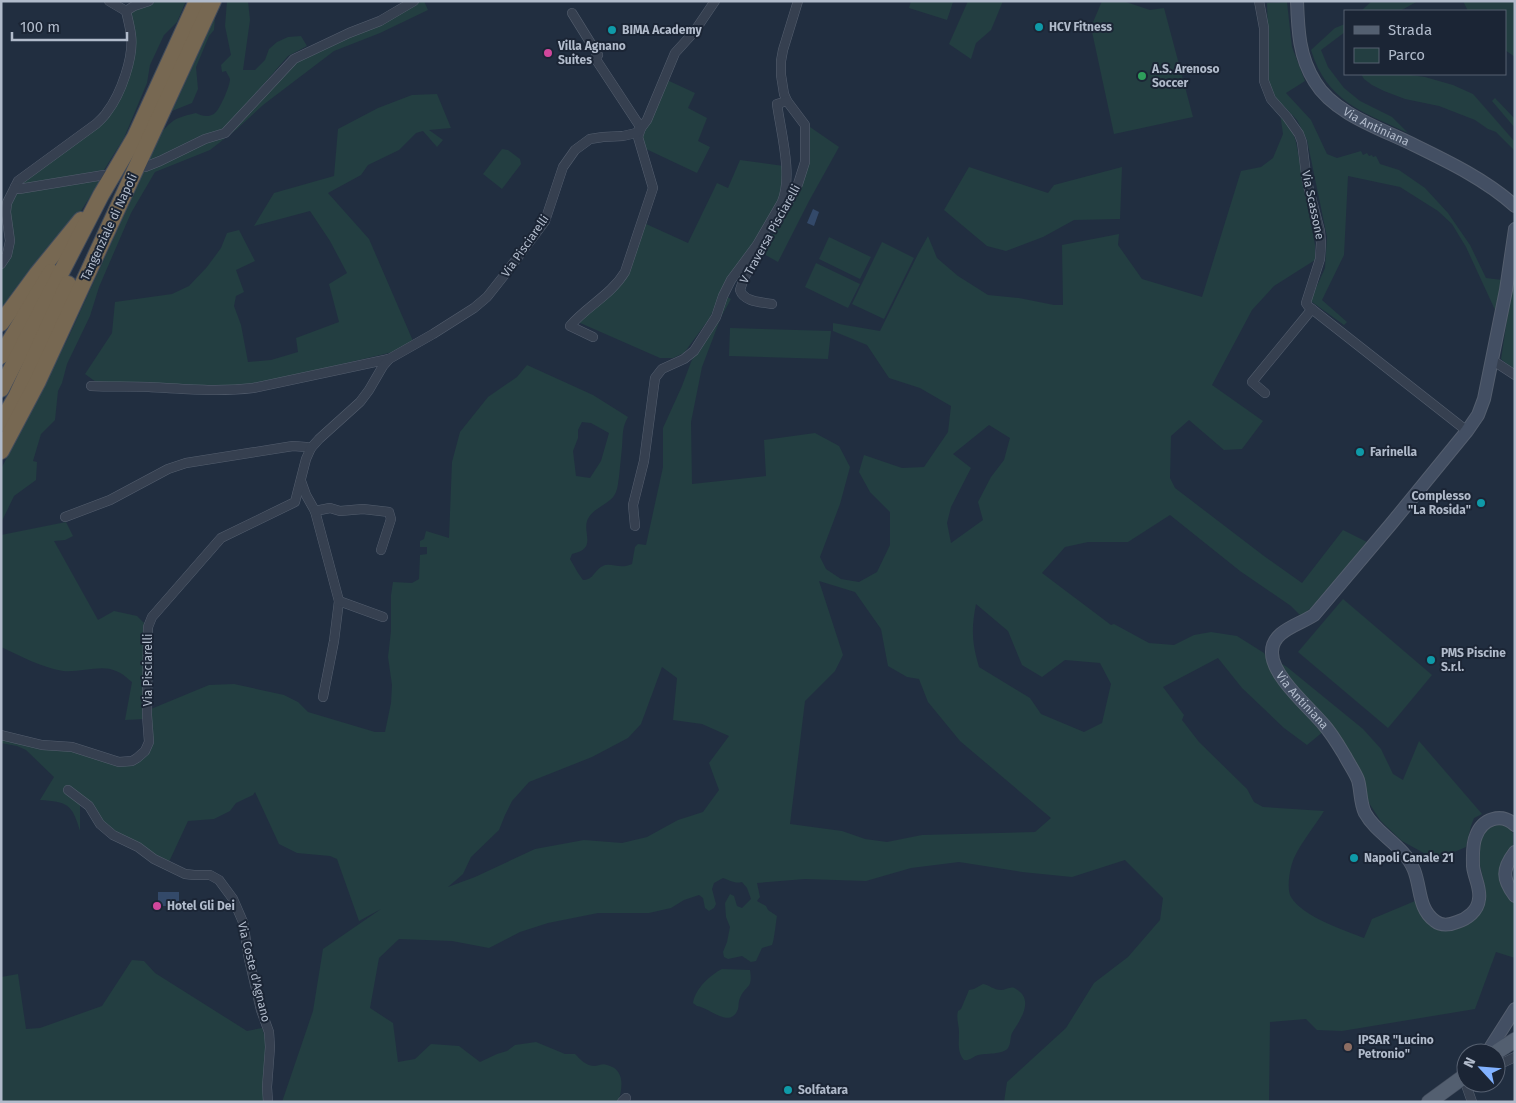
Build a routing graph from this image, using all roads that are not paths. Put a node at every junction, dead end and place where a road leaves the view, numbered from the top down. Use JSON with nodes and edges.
{"nodes":[{"id":1,"x":109,"y":1,"type":"edge"},
{"id":2,"x":149,"y":1,"type":"edge"},
{"id":3,"x":197,"y":1,"type":"edge"},
{"id":4,"x":212,"y":1,"type":"edge"},
{"id":5,"x":414,"y":1,"type":"edge"},
{"id":6,"x":714,"y":1,"type":"edge"},
{"id":7,"x":798,"y":1,"type":"edge"},
{"id":8,"x":1259,"y":1,"type":"edge"},
{"id":9,"x":1297,"y":1,"type":"edge"},
{"id":10,"x":126,"y":12,"type":"junction"},
{"id":11,"x":572,"y":13,"type":"dead end"},
{"id":12,"x":787,"y":101,"type":"junction"},
{"id":13,"x":641,"y":128,"type":"junction"},
{"id":14,"x":145,"y":167,"type":"dead end"},
{"id":15,"x":104,"y":175,"type":"dead end"},
{"id":16,"x":15,"y":187,"type":"junction"},
{"id":17,"x":1515,"y":206,"type":"edge"},
{"id":18,"x":92,"y":210,"type":"junction"},
{"id":19,"x":1515,"y":229,"type":"edge"},
{"id":20,"x":89,"y":238,"type":"junction"},
{"id":21,"x":61,"y":247,"type":"junction"},
{"id":22,"x":1,"y":264,"type":"edge"},
{"id":23,"x":772,"y":304,"type":"dead end"},
{"id":24,"x":1312,"y":309,"type":"junction"},
{"id":25,"x":3,"y":320,"type":"edge"},
{"id":26,"x":1,"y":332,"type":"edge"},
{"id":27,"x":593,"y":337,"type":"dead end"},
{"id":28,"x":1,"y":340,"type":"edge"},
{"id":29,"x":1,"y":347,"type":"edge"},
{"id":30,"x":1,"y":356,"type":"edge"},
{"id":31,"x":388,"y":359,"type":"junction"},
{"id":32,"x":1492,"y":360,"type":"junction"},
{"id":33,"x":1,"y":365,"type":"edge"},
{"id":34,"x":1515,"y":375,"type":"edge"},
{"id":35,"x":1,"y":378,"type":"edge"},
{"id":36,"x":91,"y":386,"type":"dead end"},
{"id":37,"x":1,"y":389,"type":"edge"},
{"id":38,"x":1265,"y":393,"type":"dead end"},
{"id":39,"x":1,"y":401,"type":"edge"},
{"id":40,"x":1,"y":411,"type":"edge"},
{"id":41,"x":1,"y":422,"type":"edge"},
{"id":42,"x":1467,"y":431,"type":"junction"},
{"id":43,"x":311,"y":448,"type":"junction"},
{"id":44,"x":1,"y":451,"type":"edge"},
{"id":45,"x":301,"y":481,"type":"junction"},
{"id":46,"x":315,"y":511,"type":"junction"},
{"id":47,"x":65,"y":517,"type":"dead end"},
{"id":48,"x":635,"y":526,"type":"dead end"},
{"id":49,"x":381,"y":550,"type":"dead end"},
{"id":50,"x":339,"y":602,"type":"junction"},
{"id":51,"x":383,"y":617,"type":"dead end"},
{"id":52,"x":323,"y":697,"type":"dead end"},
{"id":53,"x":1,"y":735,"type":"edge"},
{"id":54,"x":68,"y":790,"type":"dead end"},
{"id":55,"x":1515,"y":825,"type":"edge"},
{"id":56,"x":1515,"y":852,"type":"edge"},
{"id":57,"x":1515,"y":896,"type":"edge"},
{"id":58,"x":1515,"y":1009,"type":"edge"},
{"id":59,"x":1493,"y":1043,"type":"edge"},
{"id":60,"x":1456,"y":1086,"type":"edge"},
{"id":61,"x":268,"y":1102,"type":"edge"},
{"id":62,"x":1429,"y":1102,"type":"edge"}],
"edges":[{"from":1,"to":10,"type":"street"},
{"from":2,"to":10,"type":"street"},
{"from":3,"to":18,"type":"highway","name":"Tangenziale di Napoli"},
{"from":4,"to":44,"type":"highway","name":"Tangenziale di Napoli"},
{"from":5,"to":14,"type":"street"},
{"from":6,"to":13,"type":"street"},
{"from":7,"to":12,"type":"street","name":"V Traversa Pisciarelli"},
{"from":8,"to":24,"type":"street","name":"Via Scassone"},
{"from":9,"to":17,"type":"street","name":"Via Antiniana"},
{"from":10,"to":16,"type":"street"},
{"from":11,"to":13,"type":"street"},
{"from":12,"to":23,"type":"street","name":"V Traversa Pisciarelli"},
{"from":12,"to":48,"type":"street"},
{"from":13,"to":27,"type":"street"},
{"from":13,"to":31,"type":"street","name":"Via Pisciarelli"},
{"from":15,"to":16,"type":"street"},
{"from":16,"to":22,"type":"street"},
{"from":18,"to":20,"type":"highway"},
{"from":18,"to":21,"type":"highway"},
{"from":18,"to":33,"type":"highway"},
{"from":18,"to":35,"type":"highway"},
{"from":18,"to":37,"type":"highway","name":"Tangenziale di Napoli"},
{"from":18,"to":39,"type":"highway"},
{"from":19,"to":32,"type":"street","name":"Via Antiniana"},
{"from":20,"to":40,"type":"highway"},
{"from":20,"to":41,"type":"highway"},
{"from":21,"to":25,"type":"highway"},
{"from":21,"to":26,"type":"highway"},
{"from":21,"to":28,"type":"highway"},
{"from":21,"to":29,"type":"highway"},
{"from":21,"to":30,"type":"highway"},
{"from":24,"to":38,"type":"street"},
{"from":24,"to":42,"type":"street"},
{"from":31,"to":36,"type":"street","name":"Via Pisciarelli"},
{"from":31,"to":43,"type":"street","name":"Via Pisciarelli"},
{"from":32,"to":34,"type":"street"},
{"from":32,"to":42,"type":"street","name":"Via Antiniana"},
{"from":42,"to":55,"type":"street","name":"Via Antiniana"},
{"from":43,"to":45,"type":"street","name":"Via Pisciarelli"},
{"from":43,"to":47,"type":"street"},
{"from":45,"to":46,"type":"street"},
{"from":45,"to":53,"type":"street","name":"Via Pisciarelli"},
{"from":46,"to":49,"type":"street"},
{"from":46,"to":50,"type":"street"},
{"from":50,"to":51,"type":"street"},
{"from":50,"to":52,"type":"street"},
{"from":54,"to":61,"type":"street","name":"Via Coste d'Agnano"},
{"from":56,"to":57,"type":"street"},
{"from":58,"to":59,"type":"street"},
{"from":60,"to":62,"type":"main road"}]}
